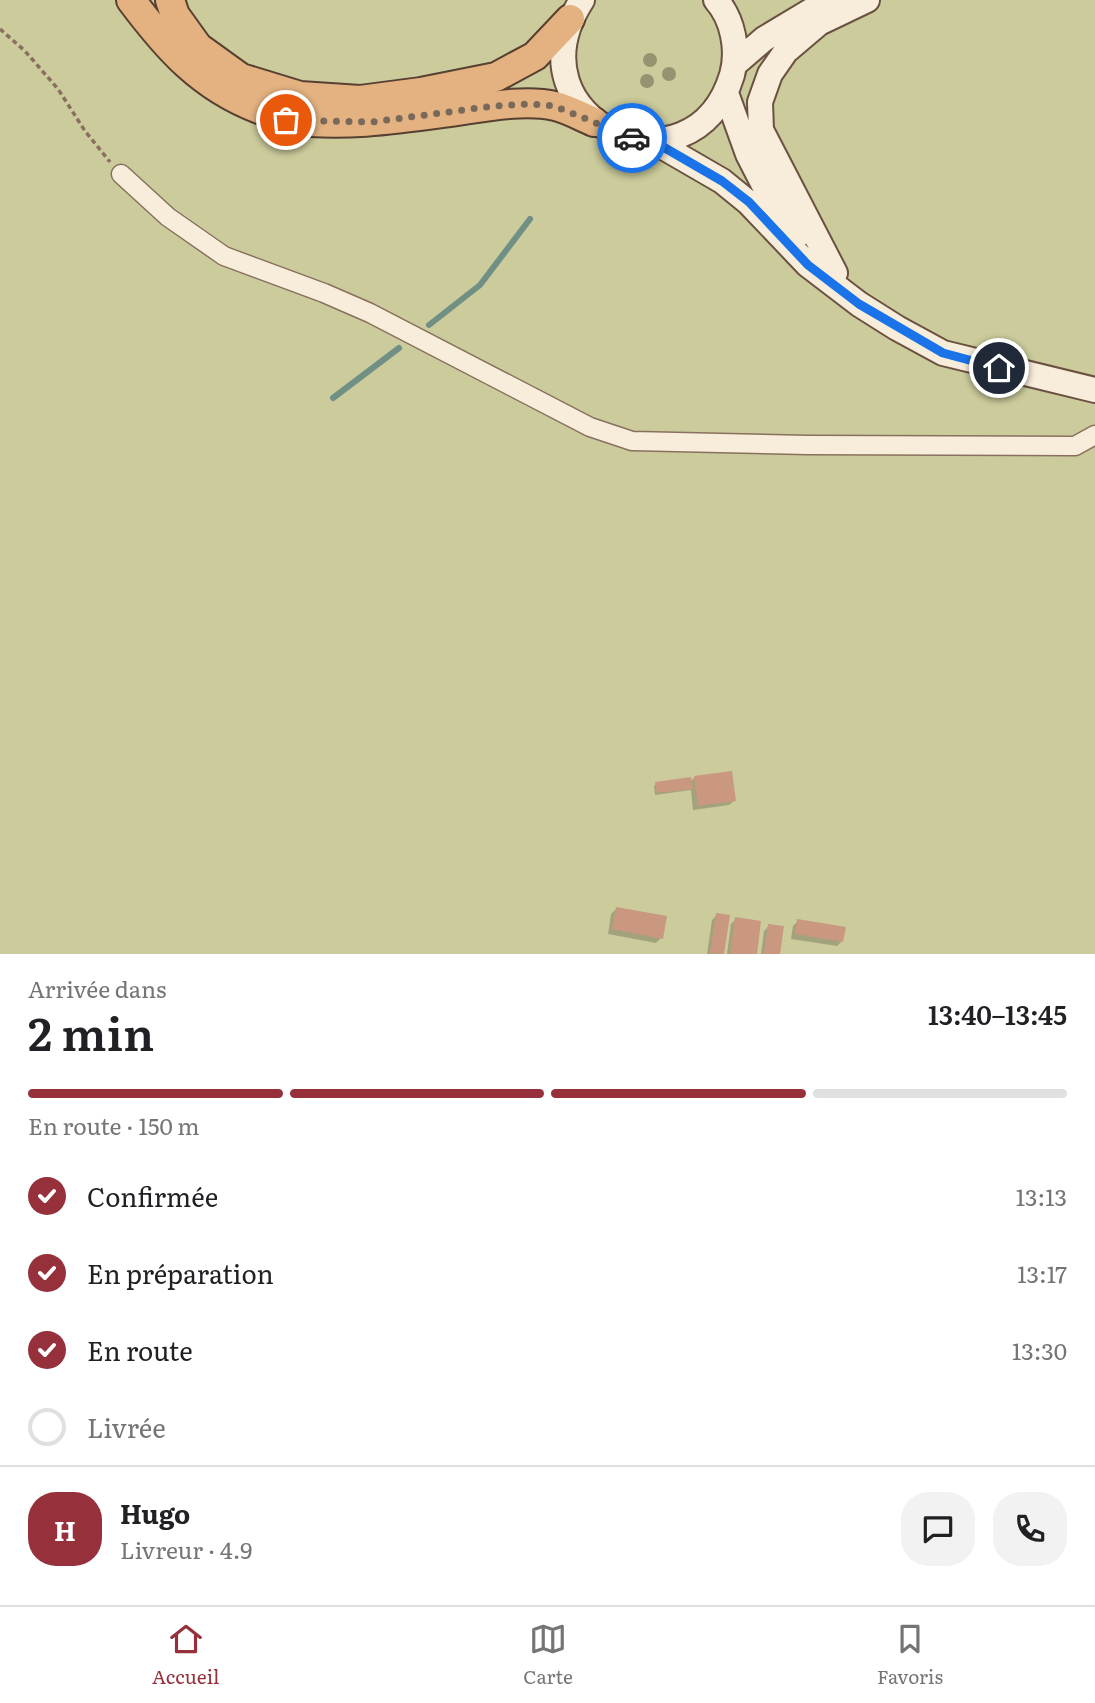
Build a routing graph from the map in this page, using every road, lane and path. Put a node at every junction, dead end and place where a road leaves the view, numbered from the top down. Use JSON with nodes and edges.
{"nodes":[{"id":1,"x":131,"y":0,"type":"edge"},
{"id":2,"x":170,"y":0,"type":"edge"},
{"id":3,"x":716,"y":0,"type":"edge"},
{"id":4,"x":829,"y":0,"type":"edge"},
{"id":5,"x":867,"y":0,"type":"edge"},
{"id":6,"x":575,"y":9,"type":"edge"},
{"id":7,"x":0,"y":29,"type":"edge"},
{"id":8,"x":735,"y":64,"type":"junction"},
{"id":9,"x":726,"y":93,"type":"junction"},
{"id":10,"x":594,"y":122,"type":"junction"},
{"id":11,"x":653,"y":141,"type":"junction"},
{"id":12,"x":121,"y":174,"type":"joint"},
{"id":13,"x":835,"y":273,"type":"junction"},
{"id":14,"x":859,"y":304,"type":"junction"},
{"id":15,"x":1095,"y":390,"type":"edge"},
{"id":16,"x":1095,"y":435,"type":"edge"}],
"edges":[{"from":1,"to":10,"type":"highway"},
{"from":2,"to":6,"type":"highway"},
{"from":3,"to":8,"type":"main road"},
{"from":4,"to":8,"type":"main road"},
{"from":5,"to":13,"type":"main road"},
{"from":6,"to":10,"type":"main road"},
{"from":7,"to":12,"type":"path"},
{"from":8,"to":9,"type":"main road"},
{"from":9,"to":11,"type":"main road"},
{"from":9,"to":13,"type":"main road"},
{"from":10,"to":11,"type":"main road"},
{"from":11,"to":14,"type":"main road"},
{"from":12,"to":16,"type":"street"},
{"from":13,"to":14,"type":"main road"},
{"from":14,"to":15,"type":"main road"}]}
